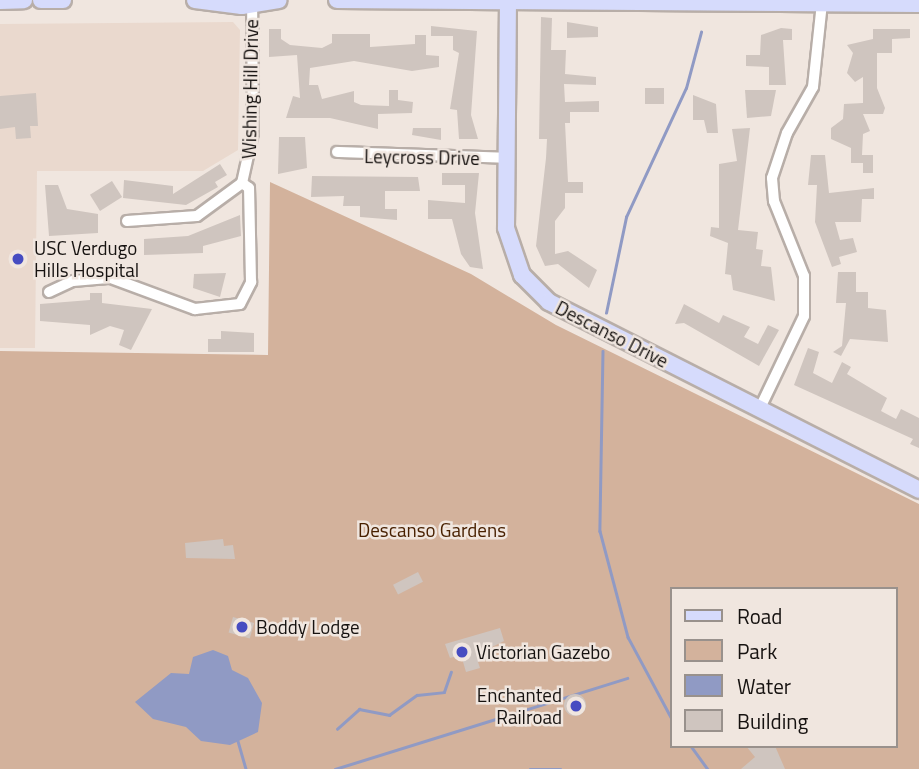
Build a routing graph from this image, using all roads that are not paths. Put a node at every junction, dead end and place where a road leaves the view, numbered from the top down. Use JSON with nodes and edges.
{"nodes":[{"id":1,"x":24,"y":0,"type":"edge"},
{"id":2,"x":41,"y":0,"type":"edge"},
{"id":3,"x":49,"y":0,"type":"edge"},
{"id":4,"x":63,"y":0,"type":"edge"},
{"id":5,"x":195,"y":0,"type":"edge"},
{"id":6,"x":251,"y":0,"type":"edge"},
{"id":7,"x":279,"y":0,"type":"edge"},
{"id":8,"x":338,"y":0,"type":"edge"},
{"id":9,"x":0,"y":1,"type":"edge"},
{"id":10,"x":508,"y":1,"type":"edge"},
{"id":11,"x":713,"y":1,"type":"edge"},
{"id":12,"x":822,"y":3,"type":"junction"},
{"id":13,"x":919,"y":4,"type":"edge"},
{"id":14,"x":337,"y":152,"type":"dead end"},
{"id":15,"x":507,"y":158,"type":"junction"},
{"id":16,"x":242,"y":183,"type":"junction"},
{"id":17,"x":127,"y":221,"type":"dead end"},
{"id":18,"x":49,"y":292,"type":"dead end"},
{"id":19,"x":760,"y":408,"type":"junction"},
{"id":20,"x":919,"y":490,"type":"edge"}],
"edges":[{"from":1,"to":9,"type":"street"},
{"from":2,"to":3,"type":"street"},
{"from":3,"to":4,"type":"street"},
{"from":5,"to":6,"type":"street"},
{"from":6,"to":7,"type":"street"},
{"from":6,"to":16,"type":"street","name":"Wishing Hill Drive"},
{"from":8,"to":10,"type":"street"},
{"from":10,"to":11,"type":"street"},
{"from":10,"to":15,"type":"street","name":"Descanso Drive"},
{"from":11,"to":12,"type":"street"},
{"from":12,"to":13,"type":"street"},
{"from":12,"to":19,"type":"street"},
{"from":14,"to":15,"type":"street","name":"Leycross Drive"},
{"from":15,"to":19,"type":"street","name":"Descanso Drive"},
{"from":16,"to":17,"type":"street"},
{"from":16,"to":18,"type":"street","name":"Wishing Hill Drive"},
{"from":19,"to":20,"type":"street","name":"Descanso Drive"}]}
